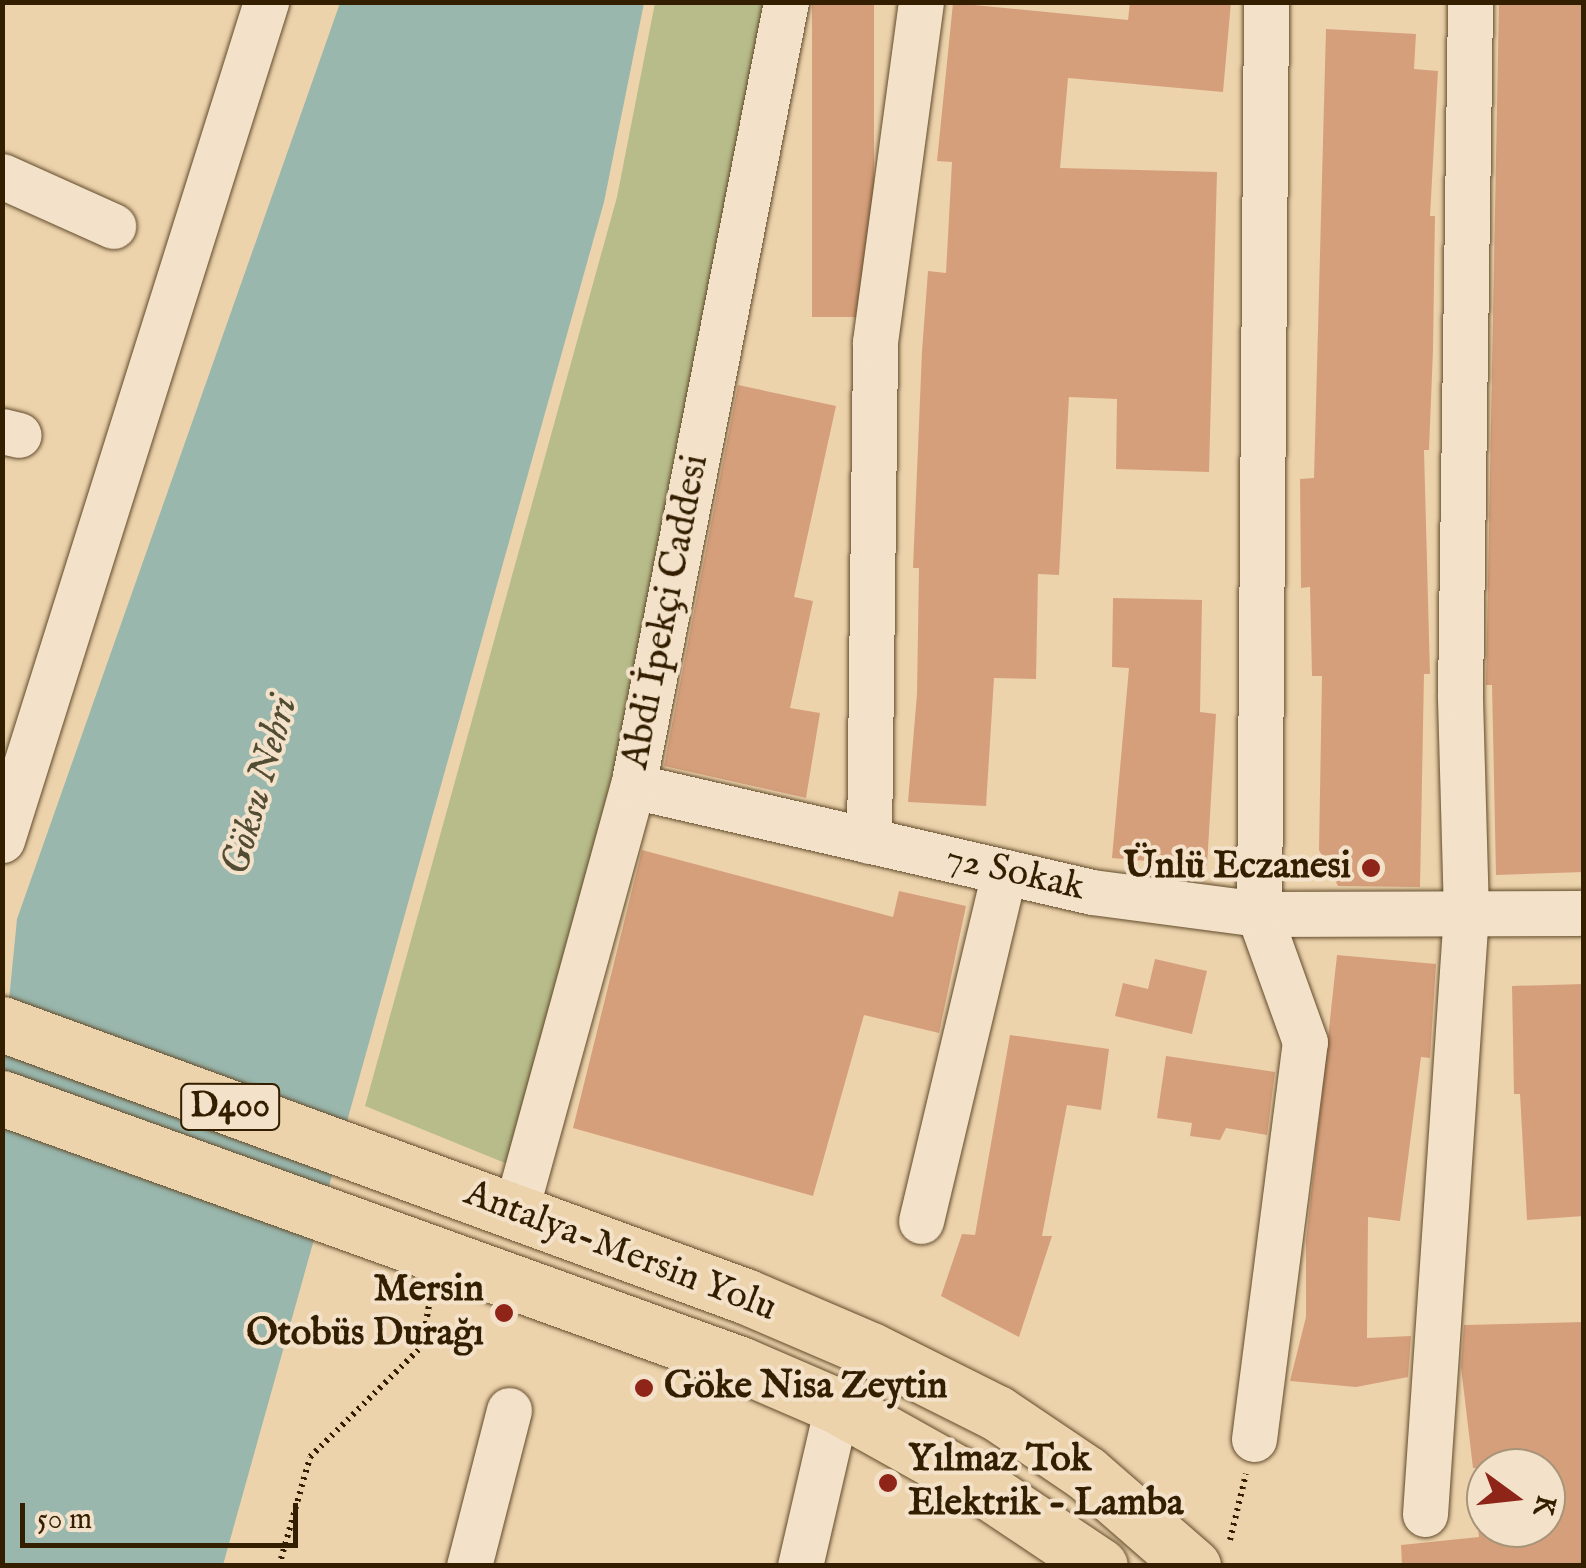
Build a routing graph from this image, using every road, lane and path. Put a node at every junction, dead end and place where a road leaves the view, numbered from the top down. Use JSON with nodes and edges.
{"nodes":[{"id":1,"x":266,"y":2,"type":"edge"},
{"id":2,"x":786,"y":2,"type":"edge"},
{"id":3,"x":920,"y":2,"type":"edge"},
{"id":4,"x":1266,"y":2,"type":"edge"},
{"id":5,"x":1470,"y":2,"type":"edge"},
{"id":6,"x":2,"y":176,"type":"edge"},
{"id":7,"x":113,"y":226,"type":"dead end"},
{"id":8,"x":633,"y":786,"type":"junction"},
{"id":9,"x":2,"y":840,"type":"edge"},
{"id":10,"x":870,"y":841,"type":"junction"},
{"id":11,"x":1004,"y":872,"type":"junction"},
{"id":12,"x":1466,"y":913,"type":"junction"},
{"id":13,"x":1584,"y":913,"type":"edge"},
{"id":14,"x":1259,"y":914,"type":"junction"},
{"id":15,"x":2,"y":1024,"type":"edge"},
{"id":16,"x":2,"y":1098,"type":"edge"},
{"id":17,"x":514,"y":1213,"type":"junction"},
{"id":18,"x":921,"y":1221,"type":"dead end"},
{"id":19,"x":422,"y":1346,"type":"dead end"},
{"id":20,"x":837,"y":1406,"type":"junction"},
{"id":21,"x":510,"y":1410,"type":"dead end"},
{"id":22,"x":1254,"y":1439,"type":"joint"},
{"id":23,"x":1425,"y":1514,"type":"dead end"},
{"id":24,"x":1210,"y":1560,"type":"edge"},
{"id":25,"x":279,"y":1566,"type":"edge"},
{"id":26,"x":469,"y":1566,"type":"edge"},
{"id":27,"x":800,"y":1566,"type":"edge"},
{"id":28,"x":1100,"y":1566,"type":"edge"}],
"edges":[{"from":1,"to":9,"type":"street"},
{"from":2,"to":8,"type":"street","name":"Abdi İpekçi Caddesi"},
{"from":3,"to":10,"type":"street"},
{"from":4,"to":14,"type":"street"},
{"from":5,"to":12,"type":"street"},
{"from":6,"to":7,"type":"street"},
{"from":8,"to":10,"type":"street","name":"72 Sokak"},
{"from":8,"to":17,"type":"street","name":"Abdi İpekçi Caddesi"},
{"from":10,"to":11,"type":"street","name":"72 Sokak"},
{"from":11,"to":14,"type":"street","name":"72 Sokak"},
{"from":11,"to":18,"type":"street"},
{"from":12,"to":13,"type":"street","name":"72 Sokak"},
{"from":12,"to":14,"type":"street","name":"72 Sokak"},
{"from":12,"to":23,"type":"street"},
{"from":14,"to":22,"type":"street"},
{"from":15,"to":17,"type":"highway","name":"Antalya-Mersin Yolu","number":"D400"},
{"from":16,"to":20,"type":"highway","name":"Antalya-Mersin Yolu","number":"D400"},
{"from":17,"to":24,"type":"highway","name":"Antalya-Mersin Yolu","number":"D400"},
{"from":19,"to":25,"type":"path"},
{"from":20,"to":27,"type":"street"},
{"from":20,"to":28,"type":"highway","name":"Antalya-Mersin Yolu","number":"D400"},
{"from":21,"to":26,"type":"street"},
{"from":22,"to":24,"type":"path"}]}
